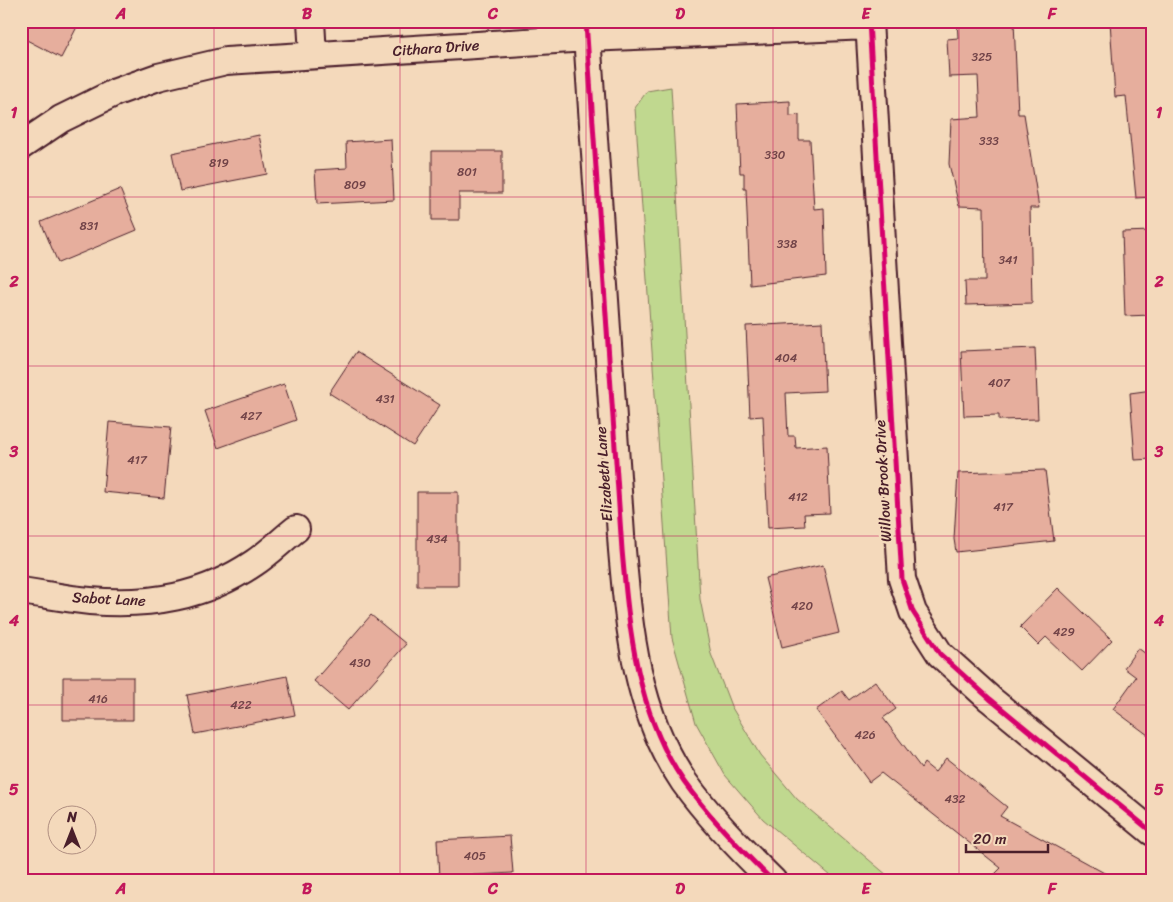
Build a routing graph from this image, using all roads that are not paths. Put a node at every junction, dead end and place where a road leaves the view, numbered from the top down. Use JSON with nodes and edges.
{"nodes":[{"id":1,"x":311,"y":21,"type":"edge"},
{"id":2,"x":869,"y":24,"type":"edge"},
{"id":3,"x":587,"y":29,"type":"edge"},
{"id":4,"x":313,"y":55,"type":"junction"},
{"id":5,"x":21,"y":146,"type":"edge"},
{"id":6,"x":296,"y":529,"type":"dead end"},
{"id":7,"x":21,"y":591,"type":"edge"},
{"id":8,"x":1152,"y":832,"type":"edge"},
{"id":9,"x":773,"y":881,"type":"edge"}],
"edges":[{"from":1,"to":4,"type":"street"},
{"from":2,"to":3,"type":"street","name":"Cithara Drive"},
{"from":2,"to":8,"type":"street","name":"Willow Brook Drive"},
{"from":3,"to":4,"type":"street","name":"Cithara Drive"},
{"from":3,"to":9,"type":"street","name":"Elizabeth Lane"},
{"from":4,"to":5,"type":"street","name":"Cithara Drive"},
{"from":6,"to":7,"type":"street","name":"Sabot Lane"}]}
